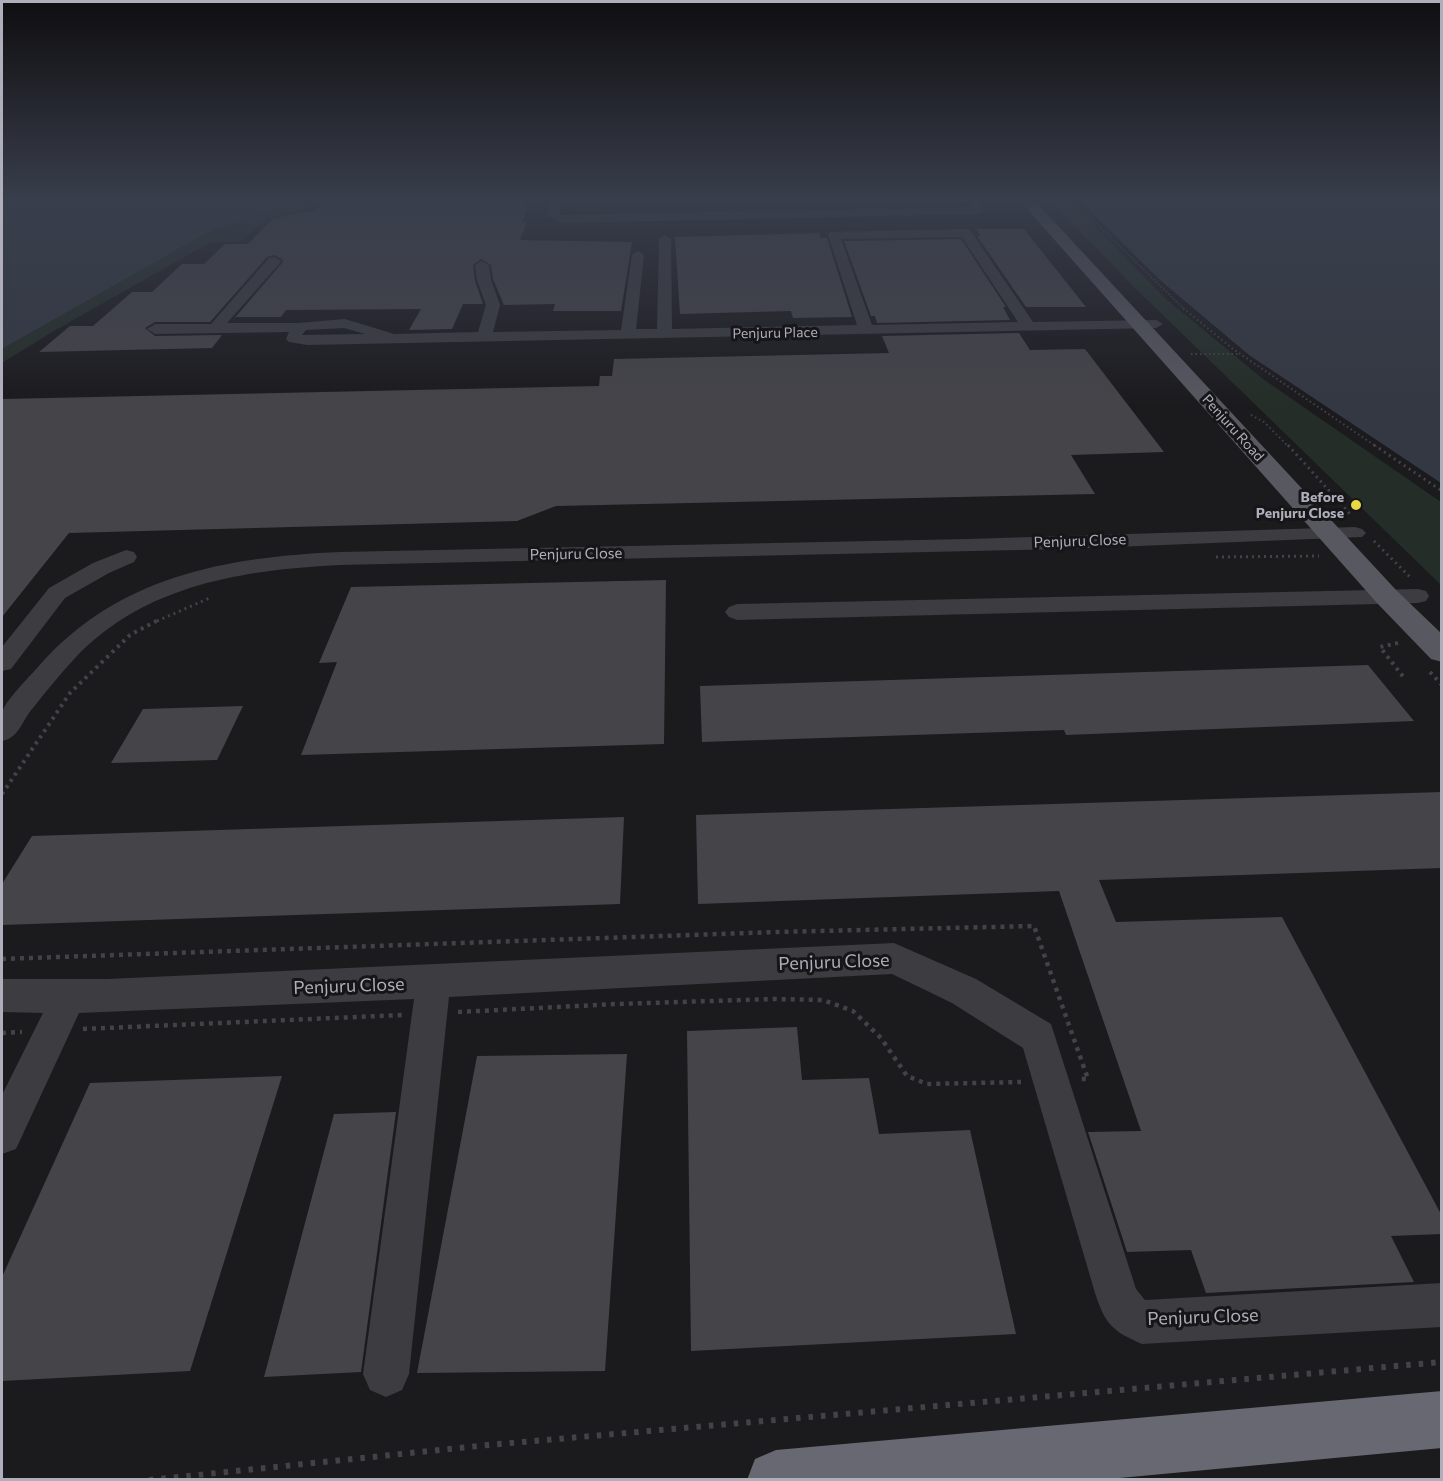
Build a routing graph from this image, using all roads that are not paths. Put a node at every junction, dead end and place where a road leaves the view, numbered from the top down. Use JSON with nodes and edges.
{"nodes":[{"id":1,"x":266,"y":270,"type":"edge"},
{"id":2,"x":483,"y":270,"type":"edge"},
{"id":3,"x":636,"y":270,"type":"edge"},
{"id":4,"x":667,"y":270,"type":"edge"},
{"id":5,"x":846,"y":270,"type":"edge"},
{"id":6,"x":991,"y":270,"type":"edge"},
{"id":7,"x":1094,"y":270,"type":"edge"},
{"id":8,"x":1100,"y":270,"type":"edge"},
{"id":9,"x":1147,"y":325,"type":"junction"},
{"id":10,"x":1029,"y":327,"type":"junction"},
{"id":11,"x":155,"y":328,"type":"dead end"},
{"id":12,"x":215,"y":328,"type":"junction"},
{"id":13,"x":867,"y":331,"type":"junction"},
{"id":14,"x":664,"y":334,"type":"junction"},
{"id":15,"x":628,"y":335,"type":"junction"},
{"id":16,"x":484,"y":337,"type":"junction"},
{"id":17,"x":1337,"y":541,"type":"junction"},
{"id":18,"x":126,"y":557,"type":"dead end"},
{"id":19,"x":1418,"y":596,"type":"junction"},
{"id":20,"x":1387,"y":597,"type":"junction"},
{"id":21,"x":737,"y":612,"type":"dead end"},
{"id":22,"x":1442,"y":621,"type":"edge"},
{"id":23,"x":1442,"y":652,"type":"edge"},
{"id":24,"x":2,"y":663,"type":"edge"},
{"id":25,"x":5,"y":723,"type":"edge"},
{"id":26,"x":432,"y":982,"type":"junction"},
{"id":27,"x":2,"y":996,"type":"edge"},
{"id":28,"x":69,"y":996,"type":"junction"},
{"id":29,"x":2,"y":1135,"type":"edge"},
{"id":30,"x":1442,"y":1305,"type":"edge"},
{"id":31,"x":386,"y":1374,"type":"dead end"},
{"id":32,"x":1442,"y":1419,"type":"edge"},
{"id":33,"x":776,"y":1479,"type":"edge"}],
"edges":[{"from":1,"to":12,"type":"street"},
{"from":2,"to":16,"type":"street"},
{"from":3,"to":15,"type":"street"},
{"from":4,"to":14,"type":"street"},
{"from":5,"to":13,"type":"street"},
{"from":6,"to":10,"type":"street"},
{"from":7,"to":9,"type":"main road","name":"Penjuru Road"},
{"from":8,"to":9,"type":"main road","name":"Penjuru Road"},
{"from":9,"to":10,"type":"street","name":"Penjuru Place"},
{"from":9,"to":17,"type":"main road","name":"Penjuru Road"},
{"from":9,"to":17,"type":"main road","name":"Penjuru Road"},
{"from":10,"to":13,"type":"street","name":"Penjuru Place"},
{"from":11,"to":12,"type":"street"},
{"from":12,"to":16,"type":"street","name":"Penjuru Place"},
{"from":13,"to":14,"type":"street","name":"Penjuru Place"},
{"from":14,"to":15,"type":"street","name":"Penjuru Place"},
{"from":15,"to":16,"type":"street","name":"Penjuru Place"},
{"from":17,"to":19,"type":"main road","name":"Penjuru Road"},
{"from":17,"to":20,"type":"main road","name":"Penjuru Road"},
{"from":17,"to":25,"type":"street","name":"Penjuru Close"},
{"from":18,"to":24,"type":"street"},
{"from":19,"to":20,"type":"street"},
{"from":19,"to":22,"type":"main road","name":"Penjuru Road"},
{"from":20,"to":21,"type":"street"},
{"from":20,"to":23,"type":"main road","name":"Penjuru Road"},
{"from":26,"to":28,"type":"street","name":"Penjuru Close"},
{"from":26,"to":30,"type":"street","name":"Penjuru Close"},
{"from":26,"to":31,"type":"street"},
{"from":27,"to":28,"type":"street","name":"Penjuru Close"},
{"from":28,"to":29,"type":"street"},
{"from":32,"to":33,"type":"highway"}]}
